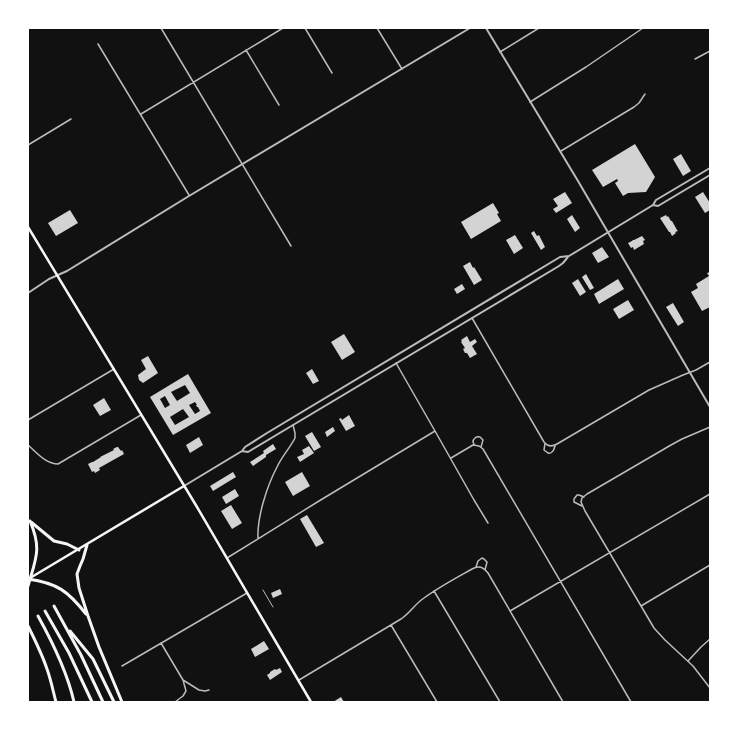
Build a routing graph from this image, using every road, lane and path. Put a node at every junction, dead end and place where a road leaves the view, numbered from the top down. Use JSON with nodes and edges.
{"nodes":[{"id":1,"x":161,"y":28,"type":"edge"},
{"id":2,"x":283,"y":28,"type":"edge"},
{"id":3,"x":305,"y":28,"type":"edge"},
{"id":4,"x":377,"y":28,"type":"edge"},
{"id":5,"x":470,"y":28,"type":"edge"},
{"id":6,"x":486,"y":28,"type":"edge"},
{"id":7,"x":539,"y":28,"type":"edge"},
{"id":8,"x":643,"y":28,"type":"edge"},
{"id":9,"x":98,"y":44,"type":"dead end"},
{"id":10,"x":246,"y":50,"type":"junction"},
{"id":11,"x":710,"y":51,"type":"edge"},
{"id":12,"x":500,"y":52,"type":"junction"},
{"id":13,"x":695,"y":59,"type":"dead end"},
{"id":14,"x":402,"y":69,"type":"junction"},
{"id":15,"x":332,"y":73,"type":"dead end"},
{"id":16,"x":193,"y":82,"type":"junction"},
{"id":17,"x":645,"y":94,"type":"dead end"},
{"id":18,"x":530,"y":102,"type":"junction"},
{"id":19,"x":279,"y":105,"type":"dead end"},
{"id":20,"x":140,"y":114,"type":"junction"},
{"id":21,"x":71,"y":119,"type":"dead end"},
{"id":22,"x":28,"y":145,"type":"edge"},
{"id":23,"x":560,"y":152,"type":"junction"},
{"id":24,"x":242,"y":164,"type":"junction"},
{"id":25,"x":710,"y":168,"type":"edge"},
{"id":26,"x":710,"y":175,"type":"edge"},
{"id":27,"x":189,"y":196,"type":"junction"},
{"id":28,"x":653,"y":205,"type":"junction"},
{"id":29,"x":28,"y":227,"type":"edge"},
{"id":30,"x":608,"y":232,"type":"junction"},
{"id":31,"x":291,"y":246,"type":"dead end"},
{"id":32,"x":569,"y":256,"type":"junction"},
{"id":33,"x":57,"y":275,"type":"junction"},
{"id":34,"x":28,"y":293,"type":"edge"},
{"id":35,"x":472,"y":318,"type":"junction"},
{"id":36,"x":396,"y":356,"type":"junction"},
{"id":37,"x":399,"y":361,"type":"junction"},
{"id":38,"x":710,"y":362,"type":"edge"},
{"id":39,"x":396,"y":363,"type":"junction"},
{"id":40,"x":380,"y":365,"type":"junction"},
{"id":41,"x":114,"y":368,"type":"junction"},
{"id":42,"x":384,"y":371,"type":"junction"},
{"id":43,"x":689,"y":372,"type":"junction"},
{"id":44,"x":710,"y":408,"type":"edge"},
{"id":45,"x":141,"y":415,"type":"junction"},
{"id":46,"x":291,"y":419,"type":"junction"},
{"id":47,"x":28,"y":420,"type":"edge"},
{"id":48,"x":293,"y":425,"type":"junction"},
{"id":49,"x":710,"y":427,"type":"edge"},
{"id":50,"x":274,"y":428,"type":"junction"},
{"id":51,"x":435,"y":431,"type":"junction"},
{"id":52,"x":278,"y":434,"type":"junction"},
{"id":53,"x":545,"y":443,"type":"junction"},
{"id":54,"x":28,"y":445,"type":"edge"},
{"id":55,"x":475,"y":445,"type":"junction"},
{"id":56,"x":555,"y":446,"type":"junction"},
{"id":57,"x":481,"y":447,"type":"junction"},
{"id":58,"x":242,"y":451,"type":"junction"},
{"id":59,"x":450,"y":458,"type":"junction"},
{"id":60,"x":184,"y":486,"type":"junction"},
{"id":61,"x":710,"y":494,"type":"edge"},
{"id":62,"x":584,"y":497,"type":"junction"},
{"id":63,"x":582,"y":506,"type":"junction"},
{"id":64,"x":29,"y":520,"type":"edge"},
{"id":65,"x":488,"y":523,"type":"dead end"},
{"id":66,"x":258,"y":538,"type":"junction"},
{"id":67,"x":87,"y":544,"type":"junction"},
{"id":68,"x":78,"y":550,"type":"junction"},
{"id":69,"x":610,"y":553,"type":"junction"},
{"id":70,"x":227,"y":558,"type":"junction"},
{"id":71,"x":710,"y":565,"type":"edge"},
{"id":72,"x":476,"y":567,"type":"junction"},
{"id":73,"x":486,"y":570,"type":"junction"},
{"id":74,"x":29,"y":579,"type":"edge"},
{"id":75,"x":560,"y":582,"type":"junction"},
{"id":76,"x":28,"y":586,"type":"edge"},
{"id":77,"x":263,"y":590,"type":"dead end"},
{"id":78,"x":434,"y":591,"type":"junction"},
{"id":79,"x":248,"y":593,"type":"junction"},
{"id":80,"x":54,"y":606,"type":"dead end"},
{"id":81,"x":640,"y":606,"type":"junction"},
{"id":82,"x":273,"y":607,"type":"dead end"},
{"id":83,"x":45,"y":611,"type":"dead end"},
{"id":84,"x":510,"y":611,"type":"junction"},
{"id":85,"x":38,"y":616,"type":"dead end"},
{"id":86,"x":88,"y":616,"type":"junction"},
{"id":87,"x":65,"y":624,"type":"junction"},
{"id":88,"x":391,"y":625,"type":"junction"},
{"id":89,"x":28,"y":626,"type":"edge"},
{"id":90,"x":710,"y":639,"type":"edge"},
{"id":91,"x":161,"y":643,"type":"junction"},
{"id":92,"x":688,"y":661,"type":"junction"},
{"id":93,"x":122,"y":666,"type":"dead end"},
{"id":94,"x":183,"y":680,"type":"junction"},
{"id":95,"x":299,"y":680,"type":"junction"},
{"id":96,"x":710,"y":688,"type":"edge"},
{"id":97,"x":209,"y":690,"type":"dead end"},
{"id":98,"x":56,"y":702,"type":"edge"},
{"id":99,"x":74,"y":702,"type":"edge"},
{"id":100,"x":92,"y":702,"type":"edge"},
{"id":101,"x":103,"y":702,"type":"edge"},
{"id":102,"x":114,"y":702,"type":"edge"},
{"id":103,"x":122,"y":702,"type":"edge"},
{"id":104,"x":176,"y":702,"type":"edge"},
{"id":105,"x":311,"y":702,"type":"edge"},
{"id":106,"x":437,"y":702,"type":"edge"},
{"id":107,"x":500,"y":702,"type":"edge"},
{"id":108,"x":563,"y":702,"type":"edge"},
{"id":109,"x":631,"y":702,"type":"edge"}],
"edges":[{"from":1,"to":16,"type":"street"},
{"from":2,"to":10,"type":"street"},
{"from":3,"to":15,"type":"street"},
{"from":4,"to":14,"type":"street"},
{"from":5,"to":14,"type":"street"},
{"from":6,"to":12,"type":"street"},
{"from":7,"to":12,"type":"street"},
{"from":8,"to":18,"type":"street"},
{"from":9,"to":20,"type":"street"},
{"from":10,"to":16,"type":"street"},
{"from":10,"to":19,"type":"street"},
{"from":11,"to":13,"type":"street"},
{"from":12,"to":18,"type":"street"},
{"from":14,"to":24,"type":"street"},
{"from":16,"to":20,"type":"street"},
{"from":16,"to":24,"type":"street"},
{"from":17,"to":23,"type":"street"},
{"from":18,"to":23,"type":"street"},
{"from":20,"to":27,"type":"street"},
{"from":21,"to":22,"type":"street"},
{"from":23,"to":30,"type":"street"},
{"from":24,"to":27,"type":"street"},
{"from":24,"to":31,"type":"street"},
{"from":25,"to":28,"type":"street"},
{"from":26,"to":28,"type":"street"},
{"from":27,"to":33,"type":"street"},
{"from":28,"to":30,"type":"street"},
{"from":29,"to":33,"type":"main road"},
{"from":30,"to":32,"type":"street"},
{"from":30,"to":43,"type":"street"},
{"from":32,"to":35,"type":"street"},
{"from":32,"to":36,"type":"street"},
{"from":33,"to":34,"type":"street"},
{"from":33,"to":41,"type":"main road"},
{"from":35,"to":37,"type":"street"},
{"from":35,"to":53,"type":"street"},
{"from":36,"to":37,"type":"street"},
{"from":36,"to":40,"type":"street"},
{"from":37,"to":39,"type":"street"},
{"from":38,"to":43,"type":"street"},
{"from":39,"to":42,"type":"street"},
{"from":39,"to":51,"type":"street"},
{"from":40,"to":42,"type":"street"},
{"from":40,"to":46,"type":"street"},
{"from":41,"to":45,"type":"main road"},
{"from":41,"to":47,"type":"street"},
{"from":42,"to":48,"type":"street"},
{"from":43,"to":44,"type":"street"},
{"from":43,"to":56,"type":"street"},
{"from":45,"to":54,"type":"street"},
{"from":45,"to":60,"type":"main road"},
{"from":46,"to":48,"type":"street"},
{"from":46,"to":50,"type":"street"},
{"from":48,"to":52,"type":"street"},
{"from":48,"to":66,"type":"street"},
{"from":49,"to":62,"type":"street"},
{"from":50,"to":52,"type":"street"},
{"from":50,"to":58,"type":"street"},
{"from":51,"to":59,"type":"street"},
{"from":51,"to":66,"type":"street"},
{"from":52,"to":58,"type":"street"},
{"from":53,"to":56,"type":"street"},
{"from":53,"to":56,"type":"street"},
{"from":55,"to":57,"type":"street"},
{"from":55,"to":57,"type":"street"},
{"from":55,"to":59,"type":"street"},
{"from":57,"to":75,"type":"street"},
{"from":58,"to":60,"type":"street"},
{"from":59,"to":65,"type":"street"},
{"from":60,"to":67,"type":"main road"},
{"from":60,"to":70,"type":"main road"},
{"from":61,"to":69,"type":"street"},
{"from":62,"to":63,"type":"street"},
{"from":62,"to":63,"type":"street"},
{"from":63,"to":69,"type":"street"},
{"from":64,"to":68,"type":"highway"},
{"from":64,"to":74,"type":"highway"},
{"from":66,"to":70,"type":"street"},
{"from":67,"to":68,"type":"main road"},
{"from":67,"to":86,"type":"highway"},
{"from":68,"to":74,"type":"main road"},
{"from":69,"to":75,"type":"street"},
{"from":69,"to":81,"type":"street"},
{"from":70,"to":79,"type":"main road"},
{"from":71,"to":81,"type":"street"},
{"from":72,"to":73,"type":"street"},
{"from":72,"to":73,"type":"street"},
{"from":72,"to":78,"type":"street"},
{"from":73,"to":84,"type":"street"},
{"from":74,"to":76,"type":"highway"},
{"from":74,"to":86,"type":"highway"},
{"from":75,"to":84,"type":"street"},
{"from":75,"to":109,"type":"street"},
{"from":77,"to":82,"type":"lane"},
{"from":78,"to":88,"type":"street"},
{"from":78,"to":107,"type":"street"},
{"from":79,"to":91,"type":"street"},
{"from":79,"to":95,"type":"main road"},
{"from":80,"to":87,"type":"highway"},
{"from":81,"to":92,"type":"street"},
{"from":83,"to":100,"type":"highway"},
{"from":84,"to":108,"type":"street"},
{"from":85,"to":99,"type":"highway"},
{"from":86,"to":103,"type":"highway"},
{"from":87,"to":101,"type":"highway"},
{"from":87,"to":102,"type":"highway"},
{"from":88,"to":95,"type":"street"},
{"from":88,"to":106,"type":"street"},
{"from":89,"to":98,"type":"highway"},
{"from":90,"to":92,"type":"street"},
{"from":91,"to":93,"type":"street"},
{"from":91,"to":94,"type":"street"},
{"from":92,"to":96,"type":"street"},
{"from":94,"to":97,"type":"street"},
{"from":94,"to":104,"type":"street"},
{"from":95,"to":105,"type":"main road"}]}
